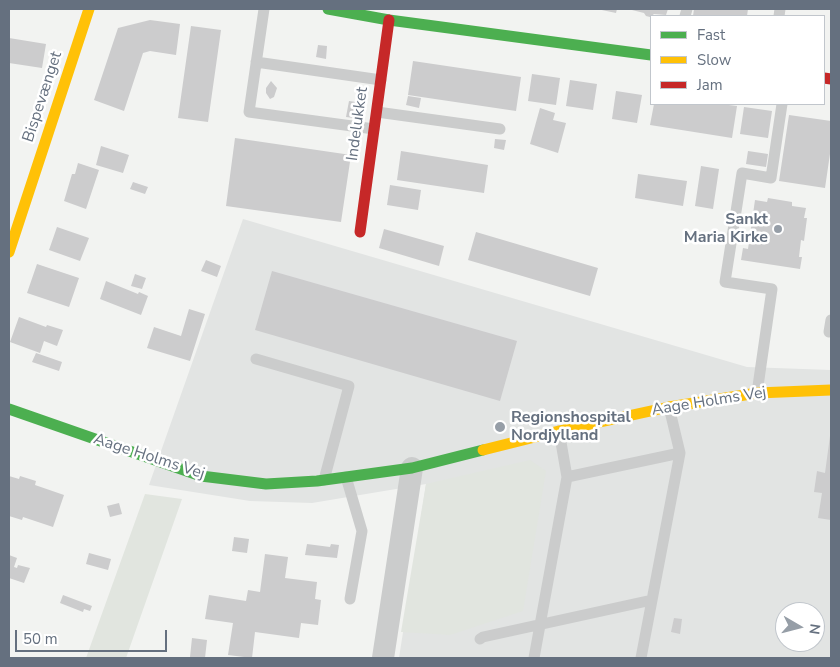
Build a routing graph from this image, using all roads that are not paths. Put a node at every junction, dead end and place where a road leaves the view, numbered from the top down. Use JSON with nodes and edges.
{"nodes":[{"id":1,"x":89,"y":9,"type":"edge"},
{"id":2,"x":264,"y":9,"type":"edge"},
{"id":3,"x":328,"y":9,"type":"edge"},
{"id":4,"x":387,"y":16,"type":"edge"},
{"id":5,"x":650,"y":55,"type":"edge"},
{"id":6,"x":256,"y":62,"type":"junction"},
{"id":7,"x":381,"y":80,"type":"junction"},
{"id":8,"x":782,"y":105,"type":"edge"},
{"id":9,"x":376,"y":112,"type":"junction"},
{"id":10,"x":500,"y":129,"type":"dead end"},
{"id":11,"x":374,"y":130,"type":"junction"},
{"id":12,"x":360,"y":232,"type":"dead end"},
{"id":13,"x":9,"y":252,"type":"edge"},
{"id":14,"x":831,"y":320,"type":"edge"},
{"id":15,"x":828,"y":332,"type":"dead end"},
{"id":16,"x":256,"y":359,"type":"dead end"},
{"id":17,"x":831,"y":390,"type":"edge"},
{"id":18,"x":757,"y":393,"type":"junction"},
{"id":19,"x":669,"y":407,"type":"junction"},
{"id":20,"x":9,"y":409,"type":"edge"},
{"id":21,"x":559,"y":431,"type":"junction"},
{"id":22,"x":680,"y":452,"type":"junction"},
{"id":23,"x":412,"y":468,"type":"junction"},
{"id":24,"x":346,"y":477,"type":"junction"},
{"id":25,"x":567,"y":477,"type":"junction"},
{"id":26,"x":324,"y":480,"type":"junction"},
{"id":27,"x":350,"y":599,"type":"dead end"},
{"id":28,"x":652,"y":600,"type":"junction"},
{"id":29,"x":540,"y":625,"type":"junction"},
{"id":30,"x":480,"y":639,"type":"dead end"},
{"id":31,"x":383,"y":658,"type":"edge"},
{"id":32,"x":534,"y":658,"type":"edge"},
{"id":33,"x":641,"y":658,"type":"edge"}],
"edges":[{"from":1,"to":13,"type":"street","name":"Bispevænget"},
{"from":2,"to":6,"type":"lane"},
{"from":3,"to":4,"type":"street"},
{"from":4,"to":5,"type":"street"},
{"from":4,"to":7,"type":"street","name":"Indelukket"},
{"from":6,"to":7,"type":"lane"},
{"from":6,"to":11,"type":"lane"},
{"from":7,"to":9,"type":"street","name":"Indelukket"},
{"from":8,"to":18,"type":"lane"},
{"from":9,"to":10,"type":"lane"},
{"from":9,"to":11,"type":"street","name":"Indelukket"},
{"from":11,"to":12,"type":"street","name":"Indelukket"},
{"from":14,"to":15,"type":"lane"},
{"from":16,"to":26,"type":"lane"},
{"from":17,"to":18,"type":"street","name":"Aage Holms Vej"},
{"from":18,"to":19,"type":"street","name":"Aage Holms Vej"},
{"from":19,"to":21,"type":"street","name":"Aage Holms Vej"},
{"from":19,"to":22,"type":"lane"},
{"from":20,"to":26,"type":"street","name":"Aage Holms Vej"},
{"from":21,"to":23,"type":"street","name":"Aage Holms Vej"},
{"from":21,"to":25,"type":"lane"},
{"from":22,"to":25,"type":"lane"},
{"from":22,"to":28,"type":"lane"},
{"from":23,"to":24,"type":"street","name":"Aage Holms Vej"},
{"from":23,"to":31,"type":"street"},
{"from":24,"to":26,"type":"street","name":"Aage Holms Vej"},
{"from":24,"to":27,"type":"lane"},
{"from":25,"to":29,"type":"lane"},
{"from":28,"to":29,"type":"lane"},
{"from":28,"to":33,"type":"lane"},
{"from":29,"to":30,"type":"lane"},
{"from":29,"to":32,"type":"lane"}]}
